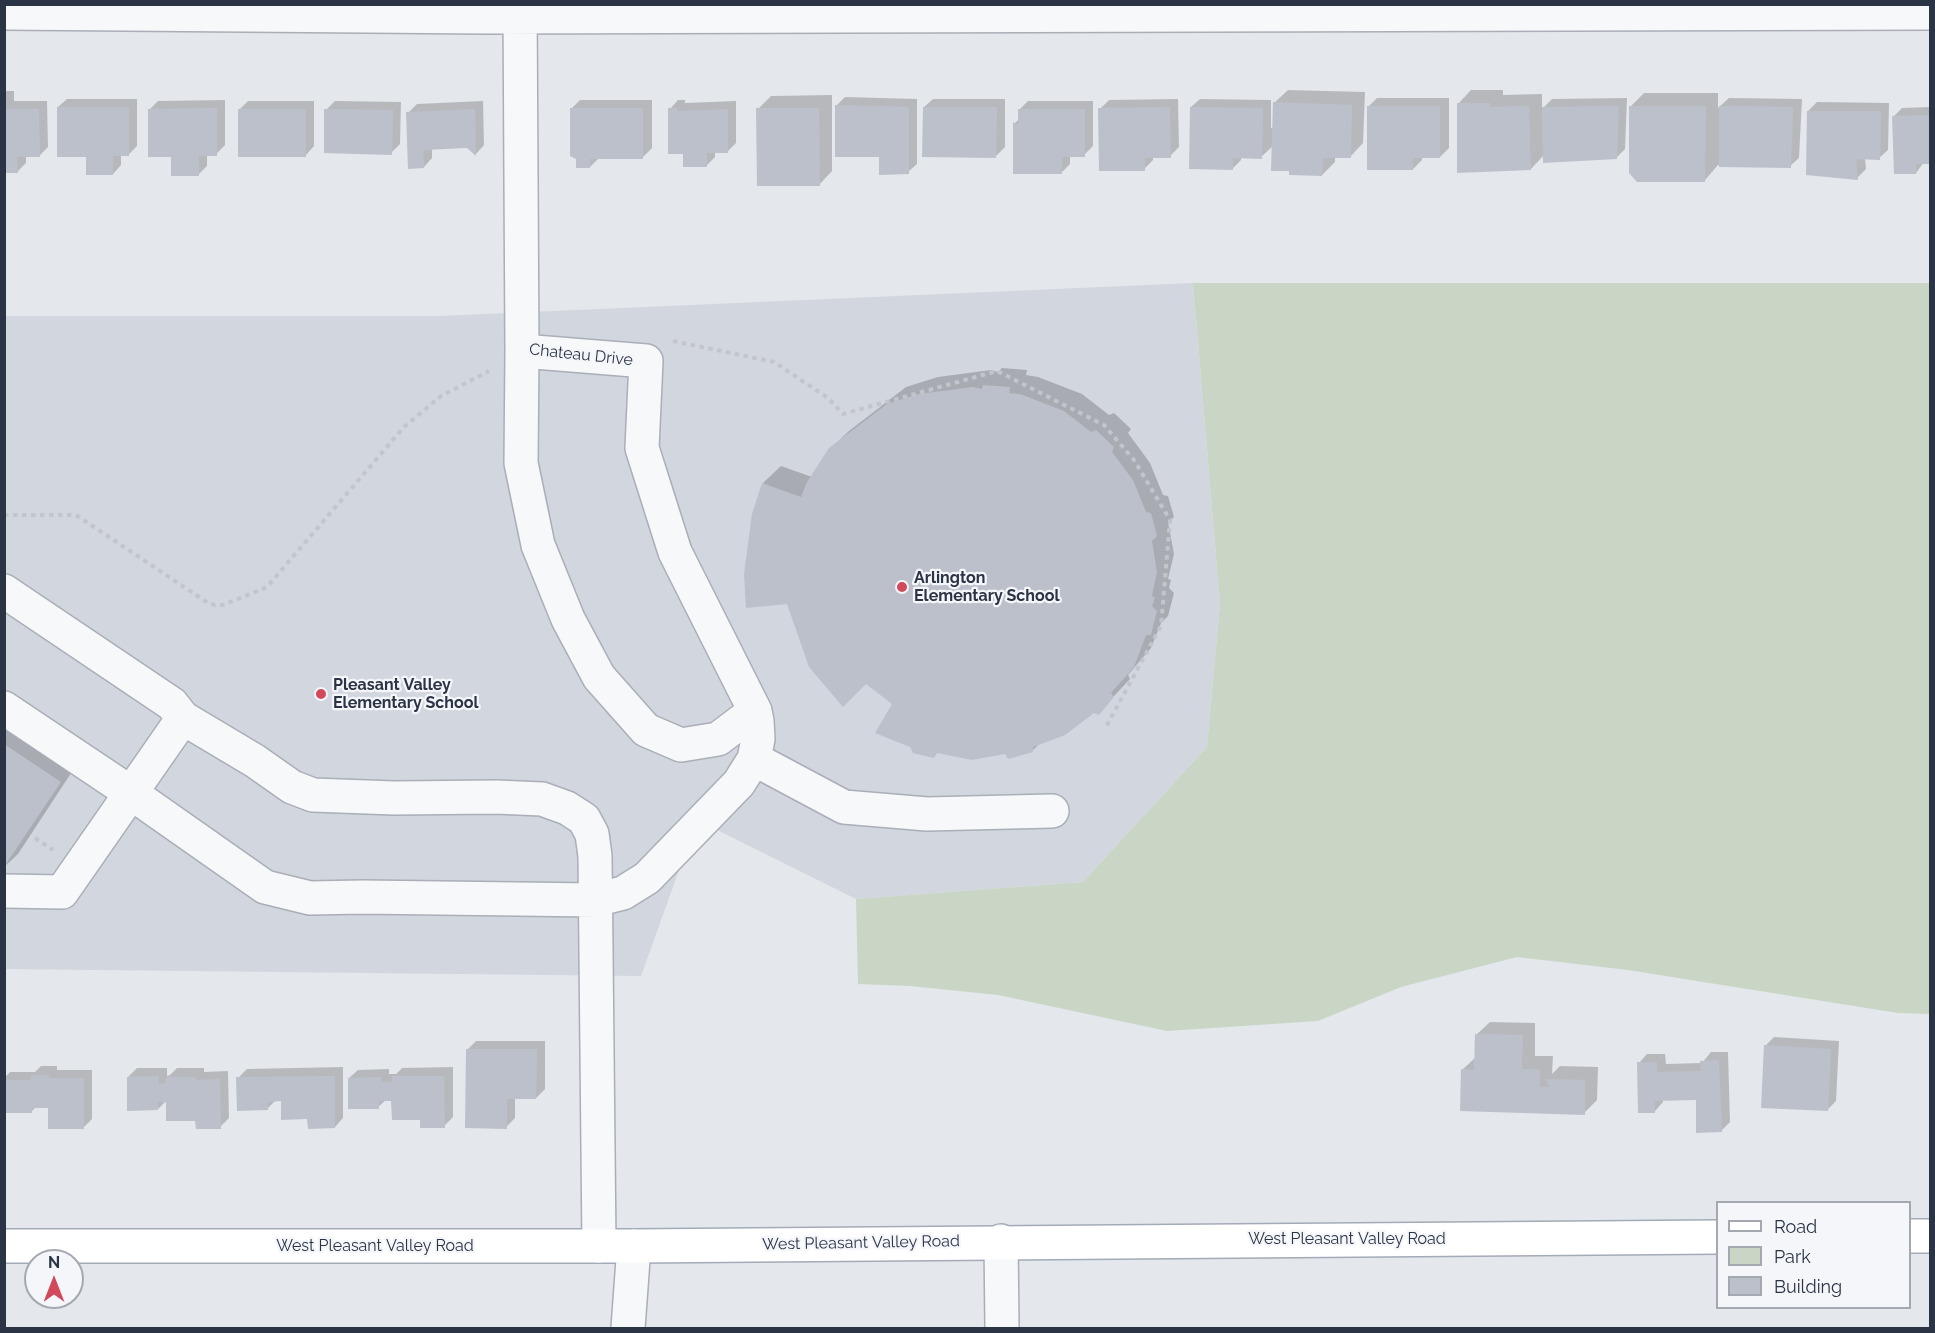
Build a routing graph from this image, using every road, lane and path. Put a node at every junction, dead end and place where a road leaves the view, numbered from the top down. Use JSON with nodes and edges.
{"nodes":[{"id":1,"x":1552,"y":9,"type":"edge"},
{"id":2,"x":12,"y":10,"type":"edge"},
{"id":3,"x":520,"y":11,"type":"edge"},
{"id":4,"x":1040,"y":11,"type":"edge"},
{"id":5,"x":1930,"y":14,"type":"edge"},
{"id":6,"x":672,"y":341,"type":"dead end"},
{"id":7,"x":522,"y":351,"type":"junction"},
{"id":8,"x":489,"y":370,"type":"dead end"},
{"id":9,"x":4,"y":515,"type":"edge"},
{"id":10,"x":4,"y":591,"type":"edge"},
{"id":11,"x":4,"y":708,"type":"edge"},
{"id":12,"x":754,"y":711,"type":"junction"},
{"id":13,"x":183,"y":718,"type":"junction"},
{"id":14,"x":1106,"y":727,"type":"dead end"},
{"id":15,"x":754,"y":759,"type":"junction"},
{"id":16,"x":131,"y":793,"type":"junction"},
{"id":17,"x":1052,"y":811,"type":"dead end"},
{"id":18,"x":35,"y":838,"type":"dead end"},
{"id":19,"x":59,"y":854,"type":"dead end"},
{"id":20,"x":4,"y":891,"type":"edge"},
{"id":21,"x":595,"y":900,"type":"junction"},
{"id":22,"x":1911,"y":1236,"type":"edge"},
{"id":23,"x":1930,"y":1236,"type":"edge"},
{"id":24,"x":1716,"y":1237,"type":"edge"},
{"id":25,"x":1000,"y":1241,"type":"junction"},
{"id":26,"x":4,"y":1246,"type":"edge"},
{"id":27,"x":599,"y":1246,"type":"junction"},
{"id":28,"x":634,"y":1246,"type":"junction"},
{"id":29,"x":628,"y":1329,"type":"edge"},
{"id":30,"x":1002,"y":1329,"type":"edge"}],
"edges":[{"from":1,"to":4,"type":"street"},
{"from":1,"to":5,"type":"street"},
{"from":2,"to":3,"type":"street"},
{"from":3,"to":4,"type":"street"},
{"from":3,"to":7,"type":"street","name":"Chateau Drive"},
{"from":6,"to":14,"type":"path"},
{"from":7,"to":12,"type":"street","name":"Chateau Drive"},
{"from":7,"to":12,"type":"street"},
{"from":8,"to":9,"type":"path"},
{"from":10,"to":13,"type":"street"},
{"from":11,"to":16,"type":"street"},
{"from":12,"to":15,"type":"street"},
{"from":13,"to":16,"type":"street"},
{"from":13,"to":21,"type":"street"},
{"from":15,"to":17,"type":"street"},
{"from":15,"to":21,"type":"street"},
{"from":16,"to":20,"type":"street"},
{"from":16,"to":21,"type":"street"},
{"from":18,"to":19,"type":"path"},
{"from":21,"to":27,"type":"street"},
{"from":22,"to":23,"type":"main road"},
{"from":24,"to":25,"type":"main road","name":"West Pleasant Valley Road"},
{"from":25,"to":28,"type":"main road","name":"West Pleasant Valley Road"},
{"from":25,"to":30,"type":"street"},
{"from":26,"to":27,"type":"main road","name":"West Pleasant Valley Road"},
{"from":27,"to":28,"type":"main road","name":"West Pleasant Valley Road"},
{"from":28,"to":29,"type":"street"}]}
